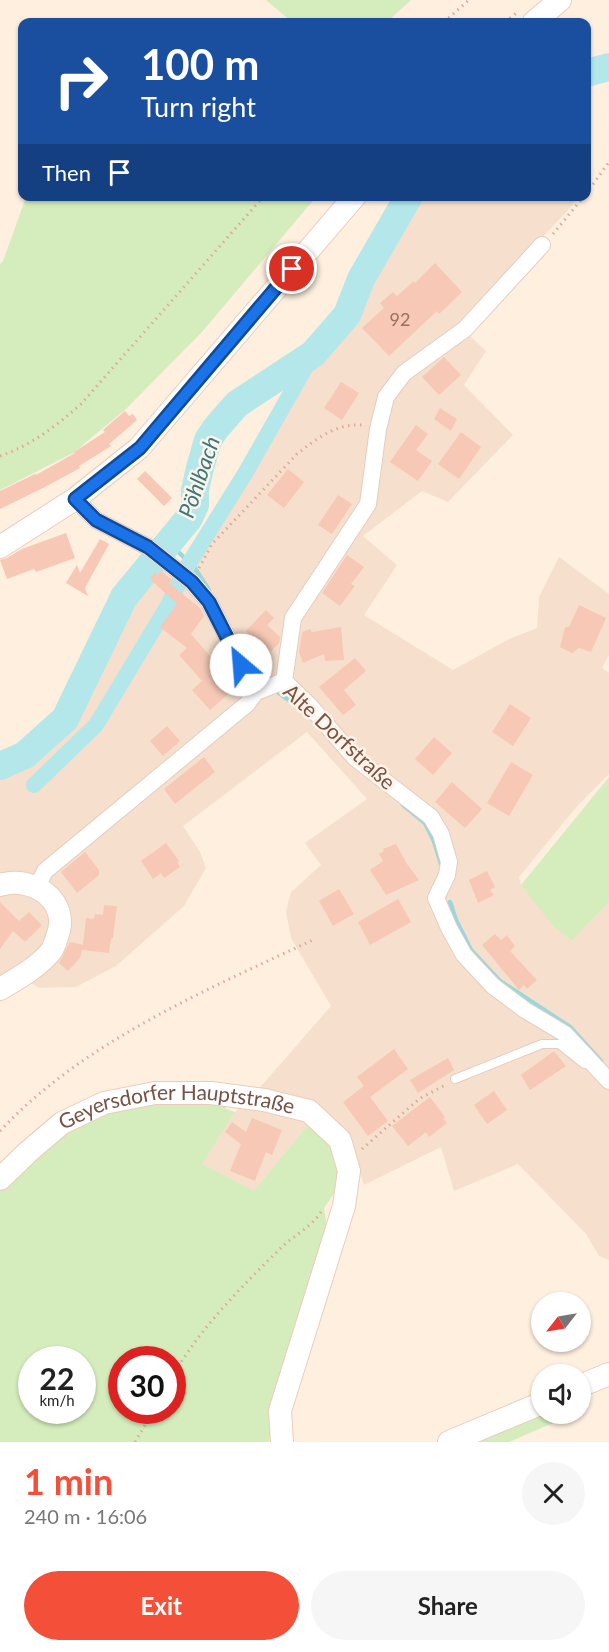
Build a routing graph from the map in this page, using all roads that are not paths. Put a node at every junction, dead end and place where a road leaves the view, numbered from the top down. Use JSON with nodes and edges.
{"nodes":[{"id":1,"x":560,"y":0,"type":"edge"},
{"id":2,"x":539,"y":18,"type":"edge"},
{"id":3,"x":351,"y":201,"type":"edge"},
{"id":4,"x":542,"y":245,"type":"road end"},
{"id":5,"x":75,"y":499,"type":"junction"},
{"id":6,"x":2,"y":540,"type":"edge"},
{"id":7,"x":284,"y":681,"type":"junction"},
{"id":8,"x":256,"y":692,"type":"junction"},
{"id":9,"x":0,"y":885,"type":"edge"},
{"id":10,"x":38,"y":887,"type":"junction"},
{"id":11,"x":0,"y":989,"type":"edge"},
{"id":12,"x":606,"y":1077,"type":"edge"},
{"id":13,"x":455,"y":1079,"type":"road end"},
{"id":14,"x":0,"y":1179,"type":"edge"},
{"id":15,"x":609,"y":1374,"type":"edge"},
{"id":16,"x":591,"y":1381,"type":"edge"},
{"id":17,"x":531,"y":1408,"type":"edge"},
{"id":18,"x":282,"y":1442,"type":"edge"},
{"id":19,"x":449,"y":1442,"type":"edge"}],
"edges":[{"from":1,"to":2,"type":"main road"},
{"from":3,"to":5,"type":"main road"},
{"from":4,"to":7,"type":"street"},
{"from":5,"to":6,"type":"main road"},
{"from":5,"to":8,"type":"street","name":"Alte Dorfstraße"},
{"from":7,"to":8,"type":"street","name":"Alte Dorfstraße"},
{"from":7,"to":12,"type":"street","name":"Alte Dorfstraße"},
{"from":8,"to":10,"type":"street","name":"Alte Dorfstraße"},
{"from":9,"to":10,"type":"main road"},
{"from":10,"to":11,"type":"main road"},
{"from":12,"to":13,"type":"lane"},
{"from":14,"to":18,"type":"main road","name":"Geyersdorfer Hauptstraße"},
{"from":15,"to":16,"type":"main road"},
{"from":17,"to":19,"type":"main road"}]}
